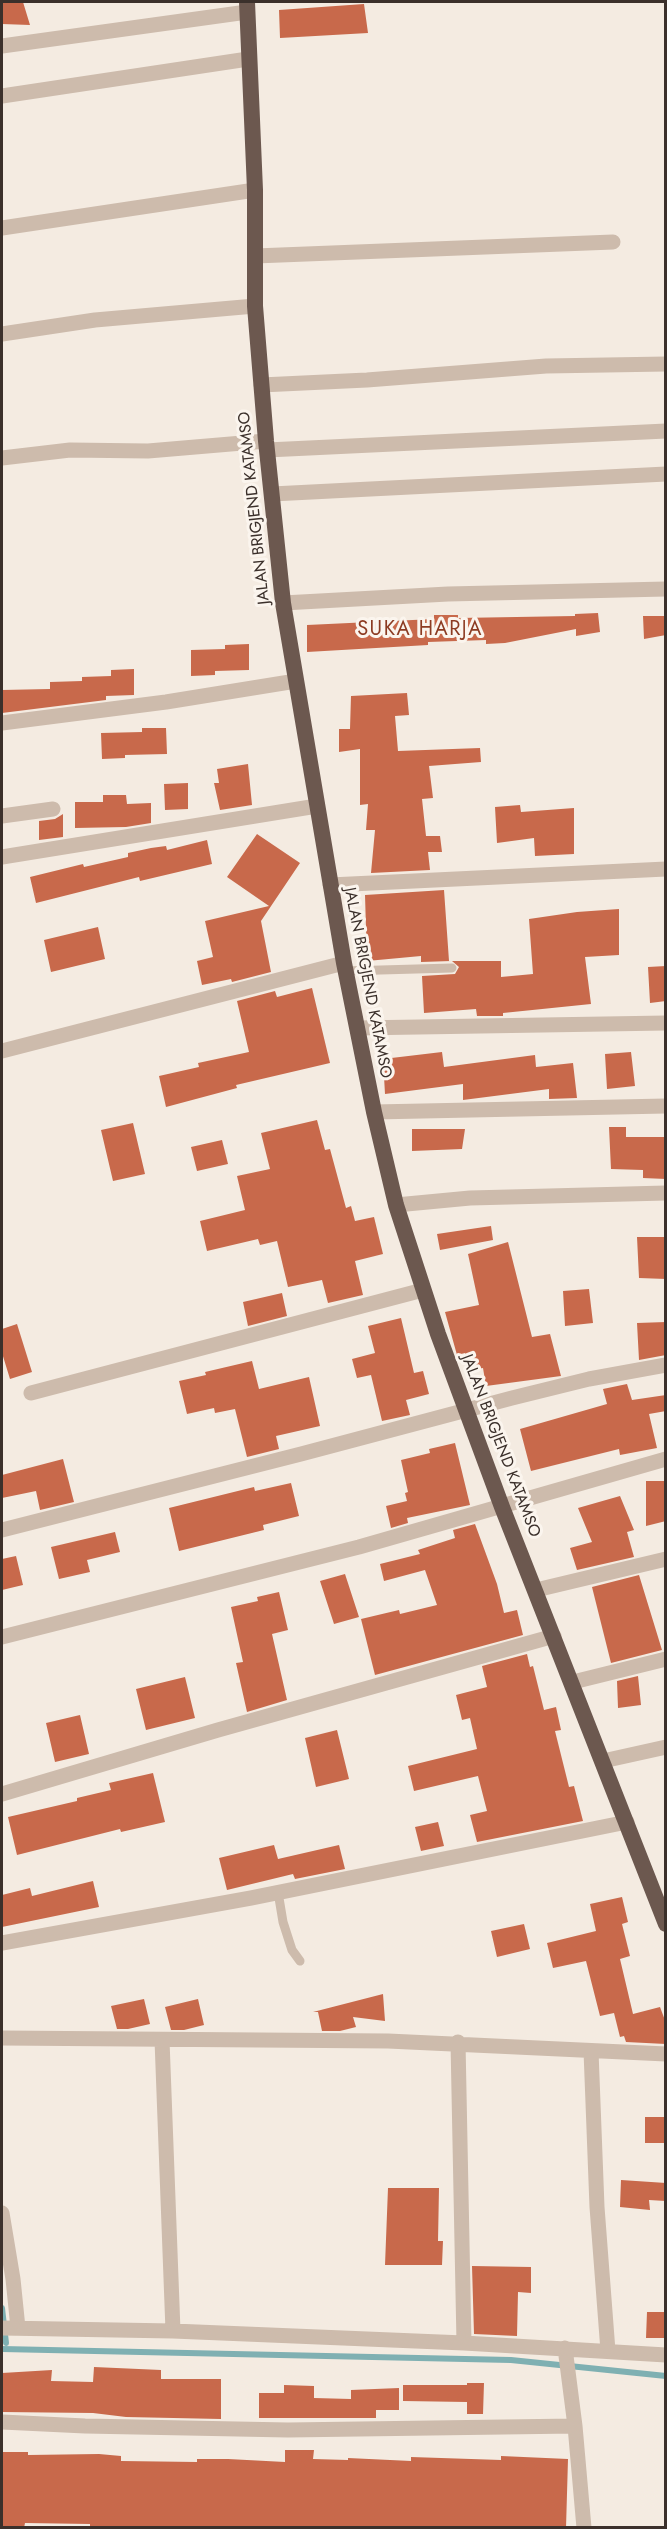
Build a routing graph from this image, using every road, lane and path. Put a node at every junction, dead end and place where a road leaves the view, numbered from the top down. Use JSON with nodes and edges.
{"nodes":[{"id":1,"x":247,"y":7,"type":"edge"},
{"id":2,"x":2,"y":46,"type":"edge"},
{"id":3,"x":248,"y":59,"type":"junction"},
{"id":4,"x":2,"y":96,"type":"edge"},
{"id":5,"x":255,"y":190,"type":"junction"},
{"id":6,"x":2,"y":228,"type":"edge"},
{"id":7,"x":613,"y":242,"type":"dead end"},
{"id":8,"x":255,"y":256,"type":"junction"},
{"id":9,"x":255,"y":306,"type":"junction"},
{"id":10,"x":2,"y":334,"type":"edge"},
{"id":11,"x":666,"y":364,"type":"edge"},
{"id":12,"x":261,"y":385,"type":"junction"},
{"id":13,"x":666,"y":431,"type":"edge"},
{"id":14,"x":266,"y":445,"type":"junction"},
{"id":15,"x":2,"y":458,"type":"edge"},
{"id":16,"x":666,"y":474,"type":"edge"},
{"id":17,"x":272,"y":494,"type":"junction"},
{"id":18,"x":666,"y":589,"type":"edge"},
{"id":19,"x":283,"y":603,"type":"junction"},
{"id":20,"x":296,"y":681,"type":"junction"},
{"id":21,"x":2,"y":723,"type":"edge"},
{"id":22,"x":317,"y":806,"type":"junction"},
{"id":23,"x":53,"y":809,"type":"dead end"},
{"id":24,"x":2,"y":816,"type":"edge"},
{"id":25,"x":2,"y":857,"type":"edge"},
{"id":26,"x":666,"y":869,"type":"edge"},
{"id":27,"x":330,"y":885,"type":"junction"},
{"id":28,"x":345,"y":967,"type":"junction"},
{"id":29,"x":452,"y":968,"type":"dead end"},
{"id":30,"x":666,"y":1023,"type":"edge"},
{"id":31,"x":357,"y":1028,"type":"junction"},
{"id":32,"x":2,"y":1051,"type":"edge"},
{"id":33,"x":666,"y":1106,"type":"edge"},
{"id":34,"x":374,"y":1112,"type":"junction"},
{"id":35,"x":666,"y":1193,"type":"edge"},
{"id":36,"x":396,"y":1205,"type":"junction"},
{"id":37,"x":423,"y":1290,"type":"junction"},
{"id":38,"x":666,"y":1365,"type":"edge"},
{"id":39,"x":31,"y":1393,"type":"dead end"},
{"id":40,"x":467,"y":1410,"type":"junction"},
{"id":41,"x":666,"y":1459,"type":"edge"},
{"id":42,"x":502,"y":1507,"type":"junction"},
{"id":43,"x":2,"y":1530,"type":"edge"},
{"id":44,"x":666,"y":1559,"type":"edge"},
{"id":45,"x":536,"y":1590,"type":"junction"},
{"id":46,"x":554,"y":1636,"type":"junction"},
{"id":47,"x":2,"y":1637,"type":"edge"},
{"id":48,"x":666,"y":1659,"type":"edge"},
{"id":49,"x":573,"y":1682,"type":"junction"},
{"id":50,"x":666,"y":1747,"type":"edge"},
{"id":51,"x":603,"y":1761,"type":"junction"},
{"id":52,"x":2,"y":1794,"type":"edge"},
{"id":53,"x":627,"y":1822,"type":"junction"},
{"id":54,"x":278,"y":1892,"type":"junction"},
{"id":55,"x":666,"y":1924,"type":"edge"},
{"id":56,"x":2,"y":1943,"type":"edge"},
{"id":57,"x":300,"y":1961,"type":"dead end"},
{"id":58,"x":2,"y":2038,"type":"edge"},
{"id":59,"x":162,"y":2040,"type":"junction"},
{"id":60,"x":458,"y":2043,"type":"junction"},
{"id":61,"x":591,"y":2051,"type":"junction"},
{"id":62,"x":666,"y":2054,"type":"edge"},
{"id":63,"x":2,"y":2213,"type":"edge"},
{"id":64,"x":2,"y":2328,"type":"edge"},
{"id":65,"x":18,"y":2328,"type":"junction"},
{"id":66,"x":173,"y":2331,"type":"junction"},
{"id":67,"x":464,"y":2343,"type":"junction"},
{"id":68,"x":566,"y":2348,"type":"junction"},
{"id":69,"x":608,"y":2351,"type":"junction"},
{"id":70,"x":666,"y":2355,"type":"edge"},
{"id":71,"x":2,"y":2422,"type":"edge"},
{"id":72,"x":575,"y":2426,"type":"junction"},
{"id":73,"x":584,"y":2528,"type":"edge"}],
"edges":[{"from":1,"to":2,"type":"street"},
{"from":1,"to":3,"type":"highway","name":"JALAN BRIGJEND KATAMSO"},
{"from":3,"to":4,"type":"street"},
{"from":3,"to":5,"type":"highway","name":"JALAN BRIGJEND KATAMSO"},
{"from":5,"to":6,"type":"street"},
{"from":5,"to":8,"type":"highway","name":"JALAN BRIGJEND KATAMSO"},
{"from":7,"to":8,"type":"street"},
{"from":8,"to":9,"type":"highway","name":"JALAN BRIGJEND KATAMSO"},
{"from":9,"to":10,"type":"street"},
{"from":9,"to":12,"type":"highway","name":"JALAN BRIGJEND KATAMSO"},
{"from":11,"to":12,"type":"street"},
{"from":12,"to":14,"type":"highway","name":"JALAN BRIGJEND KATAMSO"},
{"from":13,"to":14,"type":"street"},
{"from":14,"to":15,"type":"street"},
{"from":14,"to":17,"type":"highway","name":"JALAN BRIGJEND KATAMSO"},
{"from":16,"to":17,"type":"street"},
{"from":17,"to":19,"type":"highway","name":"JALAN BRIGJEND KATAMSO"},
{"from":18,"to":19,"type":"street"},
{"from":19,"to":20,"type":"highway","name":"JALAN BRIGJEND KATAMSO"},
{"from":20,"to":21,"type":"street"},
{"from":20,"to":22,"type":"highway","name":"JALAN BRIGJEND KATAMSO"},
{"from":22,"to":25,"type":"street"},
{"from":22,"to":27,"type":"highway","name":"JALAN BRIGJEND KATAMSO"},
{"from":23,"to":24,"type":"street"},
{"from":26,"to":27,"type":"street"},
{"from":27,"to":28,"type":"highway","name":"JALAN BRIGJEND KATAMSO"},
{"from":28,"to":29,"type":"lane"},
{"from":28,"to":31,"type":"highway","name":"JALAN BRIGJEND KATAMSO"},
{"from":28,"to":32,"type":"street"},
{"from":30,"to":31,"type":"street"},
{"from":31,"to":34,"type":"highway","name":"JALAN BRIGJEND KATAMSO"},
{"from":33,"to":34,"type":"street"},
{"from":34,"to":36,"type":"highway","name":"JALAN BRIGJEND KATAMSO"},
{"from":35,"to":36,"type":"street"},
{"from":36,"to":37,"type":"highway","name":"JALAN BRIGJEND KATAMSO"},
{"from":37,"to":39,"type":"street"},
{"from":37,"to":40,"type":"highway","name":"JALAN BRIGJEND KATAMSO"},
{"from":38,"to":40,"type":"street"},
{"from":40,"to":42,"type":"highway","name":"JALAN BRIGJEND KATAMSO"},
{"from":40,"to":43,"type":"street"},
{"from":41,"to":42,"type":"street"},
{"from":42,"to":45,"type":"highway","name":"JALAN BRIGJEND KATAMSO"},
{"from":42,"to":47,"type":"street"},
{"from":44,"to":45,"type":"street"},
{"from":45,"to":46,"type":"highway","name":"JALAN BRIGJEND KATAMSO"},
{"from":46,"to":49,"type":"highway","name":"JALAN BRIGJEND KATAMSO"},
{"from":46,"to":52,"type":"street"},
{"from":48,"to":49,"type":"street"},
{"from":49,"to":51,"type":"highway","name":"JALAN BRIGJEND KATAMSO"},
{"from":50,"to":51,"type":"street"},
{"from":51,"to":53,"type":"highway","name":"JALAN BRIGJEND KATAMSO"},
{"from":53,"to":54,"type":"street"},
{"from":53,"to":55,"type":"highway","name":"JALAN BRIGJEND KATAMSO"},
{"from":54,"to":56,"type":"street"},
{"from":54,"to":57,"type":"lane"},
{"from":58,"to":59,"type":"street"},
{"from":59,"to":60,"type":"street"},
{"from":59,"to":66,"type":"street"},
{"from":60,"to":61,"type":"street"},
{"from":60,"to":67,"type":"street"},
{"from":61,"to":62,"type":"street"},
{"from":61,"to":69,"type":"street"},
{"from":63,"to":65,"type":"street"},
{"from":64,"to":65,"type":"street"},
{"from":65,"to":66,"type":"street"},
{"from":66,"to":67,"type":"street"},
{"from":67,"to":68,"type":"street"},
{"from":68,"to":69,"type":"street"},
{"from":68,"to":72,"type":"street"},
{"from":69,"to":70,"type":"street"},
{"from":71,"to":72,"type":"street"},
{"from":72,"to":73,"type":"street"}]}
